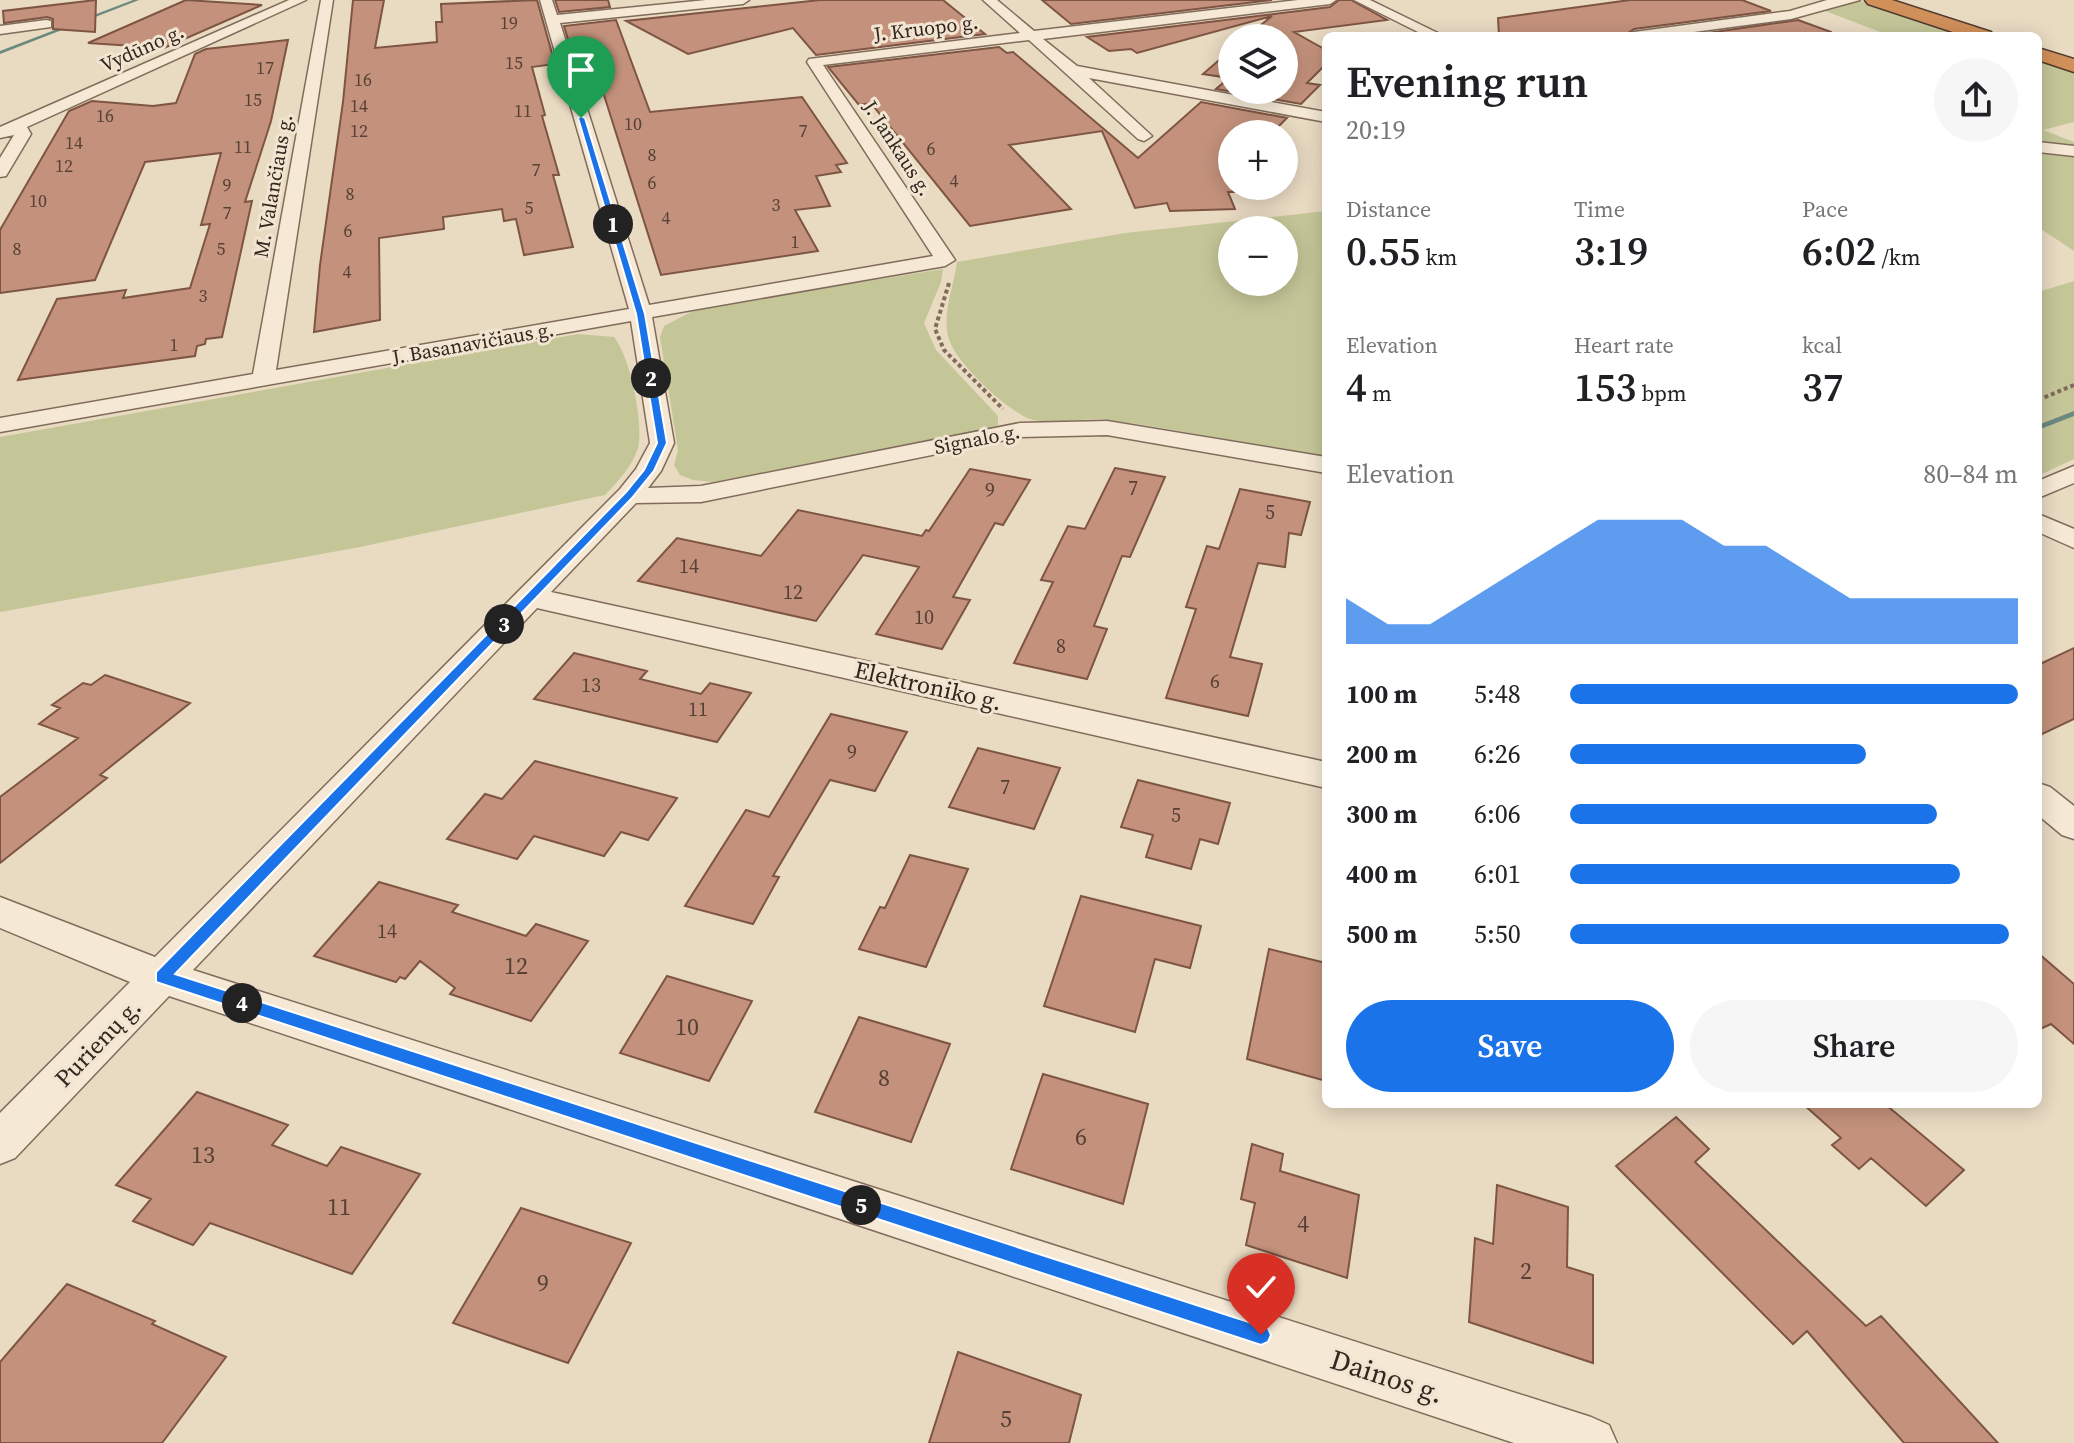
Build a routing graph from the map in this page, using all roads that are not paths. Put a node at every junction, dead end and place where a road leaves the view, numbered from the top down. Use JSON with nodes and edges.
{"nodes":[{"id":1,"x":300,"y":0,"type":"edge"},
{"id":2,"x":327,"y":0,"type":"edge"},
{"id":3,"x":546,"y":0,"type":"edge"},
{"id":4,"x":743,"y":0,"type":"edge"},
{"id":5,"x":989,"y":0,"type":"edge"},
{"id":6,"x":1330,"y":0,"type":"edge"},
{"id":7,"x":1360,"y":0,"type":"edge"},
{"id":8,"x":1854,"y":0,"type":"edge"},
{"id":9,"x":1874,"y":0,"type":"edge"},
{"id":10,"x":552,"y":20,"type":"junction"},
{"id":11,"x":46,"y":24,"type":"dead end"},
{"id":12,"x":0,"y":30,"type":"edge"},
{"id":13,"x":1428,"y":32,"type":"edge"},
{"id":14,"x":1664,"y":32,"type":"edge"},
{"id":15,"x":1972,"y":32,"type":"edge"},
{"id":16,"x":1030,"y":35,"type":"junction"},
{"id":17,"x":2042,"y":55,"type":"edge"},
{"id":18,"x":814,"y":62,"type":"joint"},
{"id":19,"x":2074,"y":66,"type":"edge"},
{"id":20,"x":1072,"y":70,"type":"junction"},
{"id":21,"x":1322,"y":116,"type":"edge"},
{"id":22,"x":4,"y":131,"type":"edge"},
{"id":23,"x":1144,"y":136,"type":"dead end"},
{"id":24,"x":2042,"y":147,"type":"edge"},
{"id":25,"x":2074,"y":151,"type":"edge"},
{"id":26,"x":0,"y":172,"type":"edge"},
{"id":27,"x":945,"y":260,"type":"joint"},
{"id":28,"x":641,"y":314,"type":"junction"},
{"id":29,"x":263,"y":380,"type":"junction"},
{"id":30,"x":0,"y":425,"type":"edge"},
{"id":31,"x":1322,"y":464,"type":"edge"},
{"id":32,"x":2074,"y":474,"type":"edge"},
{"id":33,"x":2042,"y":488,"type":"edge"},
{"id":34,"x":629,"y":495,"type":"junction"},
{"id":35,"x":2042,"y":524,"type":"edge"},
{"id":36,"x":2074,"y":540,"type":"edge"},
{"id":37,"x":530,"y":597,"type":"junction"},
{"id":38,"x":1322,"y":774,"type":"edge"},
{"id":39,"x":2042,"y":799,"type":"edge"},
{"id":40,"x":2074,"y":825,"type":"edge"},
{"id":41,"x":0,"y":912,"type":"edge"},
{"id":42,"x":162,"y":977,"type":"junction"},
{"id":43,"x":0,"y":1143,"type":"edge"},
{"id":44,"x":1591,"y":1443,"type":"edge"}],
"edges":[{"from":1,"to":22,"type":"street","name":"Vydūno g."},
{"from":2,"to":29,"type":"street","name":"M. Valančiaus g."},
{"from":3,"to":10,"type":"street","name":"Purienų g."},
{"from":4,"to":10,"type":"street"},
{"from":5,"to":16,"type":"street"},
{"from":6,"to":16,"type":"street","name":"J. Kruopo g."},
{"from":7,"to":13,"type":"street"},
{"from":8,"to":14,"type":"street"},
{"from":9,"to":15,"type":"highway"},
{"from":10,"to":28,"type":"street","name":"Purienų g."},
{"from":11,"to":12,"type":"street"},
{"from":16,"to":18,"type":"street","name":"J. Kruopo g."},
{"from":16,"to":20,"type":"street"},
{"from":17,"to":19,"type":"highway"},
{"from":18,"to":27,"type":"street","name":"J. Jankaus g."},
{"from":20,"to":21,"type":"street"},
{"from":20,"to":23,"type":"street"},
{"from":22,"to":26,"type":"street"},
{"from":24,"to":25,"type":"street"},
{"from":27,"to":28,"type":"street","name":"J. Basanavičiaus g."},
{"from":28,"to":29,"type":"street","name":"J. Basanavičiaus g."},
{"from":28,"to":34,"type":"street","name":"Purienų g."},
{"from":29,"to":30,"type":"street","name":"J. Basanavičiaus g."},
{"from":31,"to":34,"type":"street","name":"Signalo g."},
{"from":32,"to":33,"type":"street"},
{"from":34,"to":37,"type":"street","name":"Purienų g."},
{"from":35,"to":36,"type":"street"},
{"from":37,"to":38,"type":"street","name":"Elektroniko g."},
{"from":37,"to":42,"type":"street","name":"Purienų g."},
{"from":39,"to":40,"type":"street"},
{"from":41,"to":42,"type":"street","name":"Dainos g."},
{"from":42,"to":43,"type":"street","name":"Purienų g."},
{"from":42,"to":44,"type":"street","name":"Dainos g."}]}
